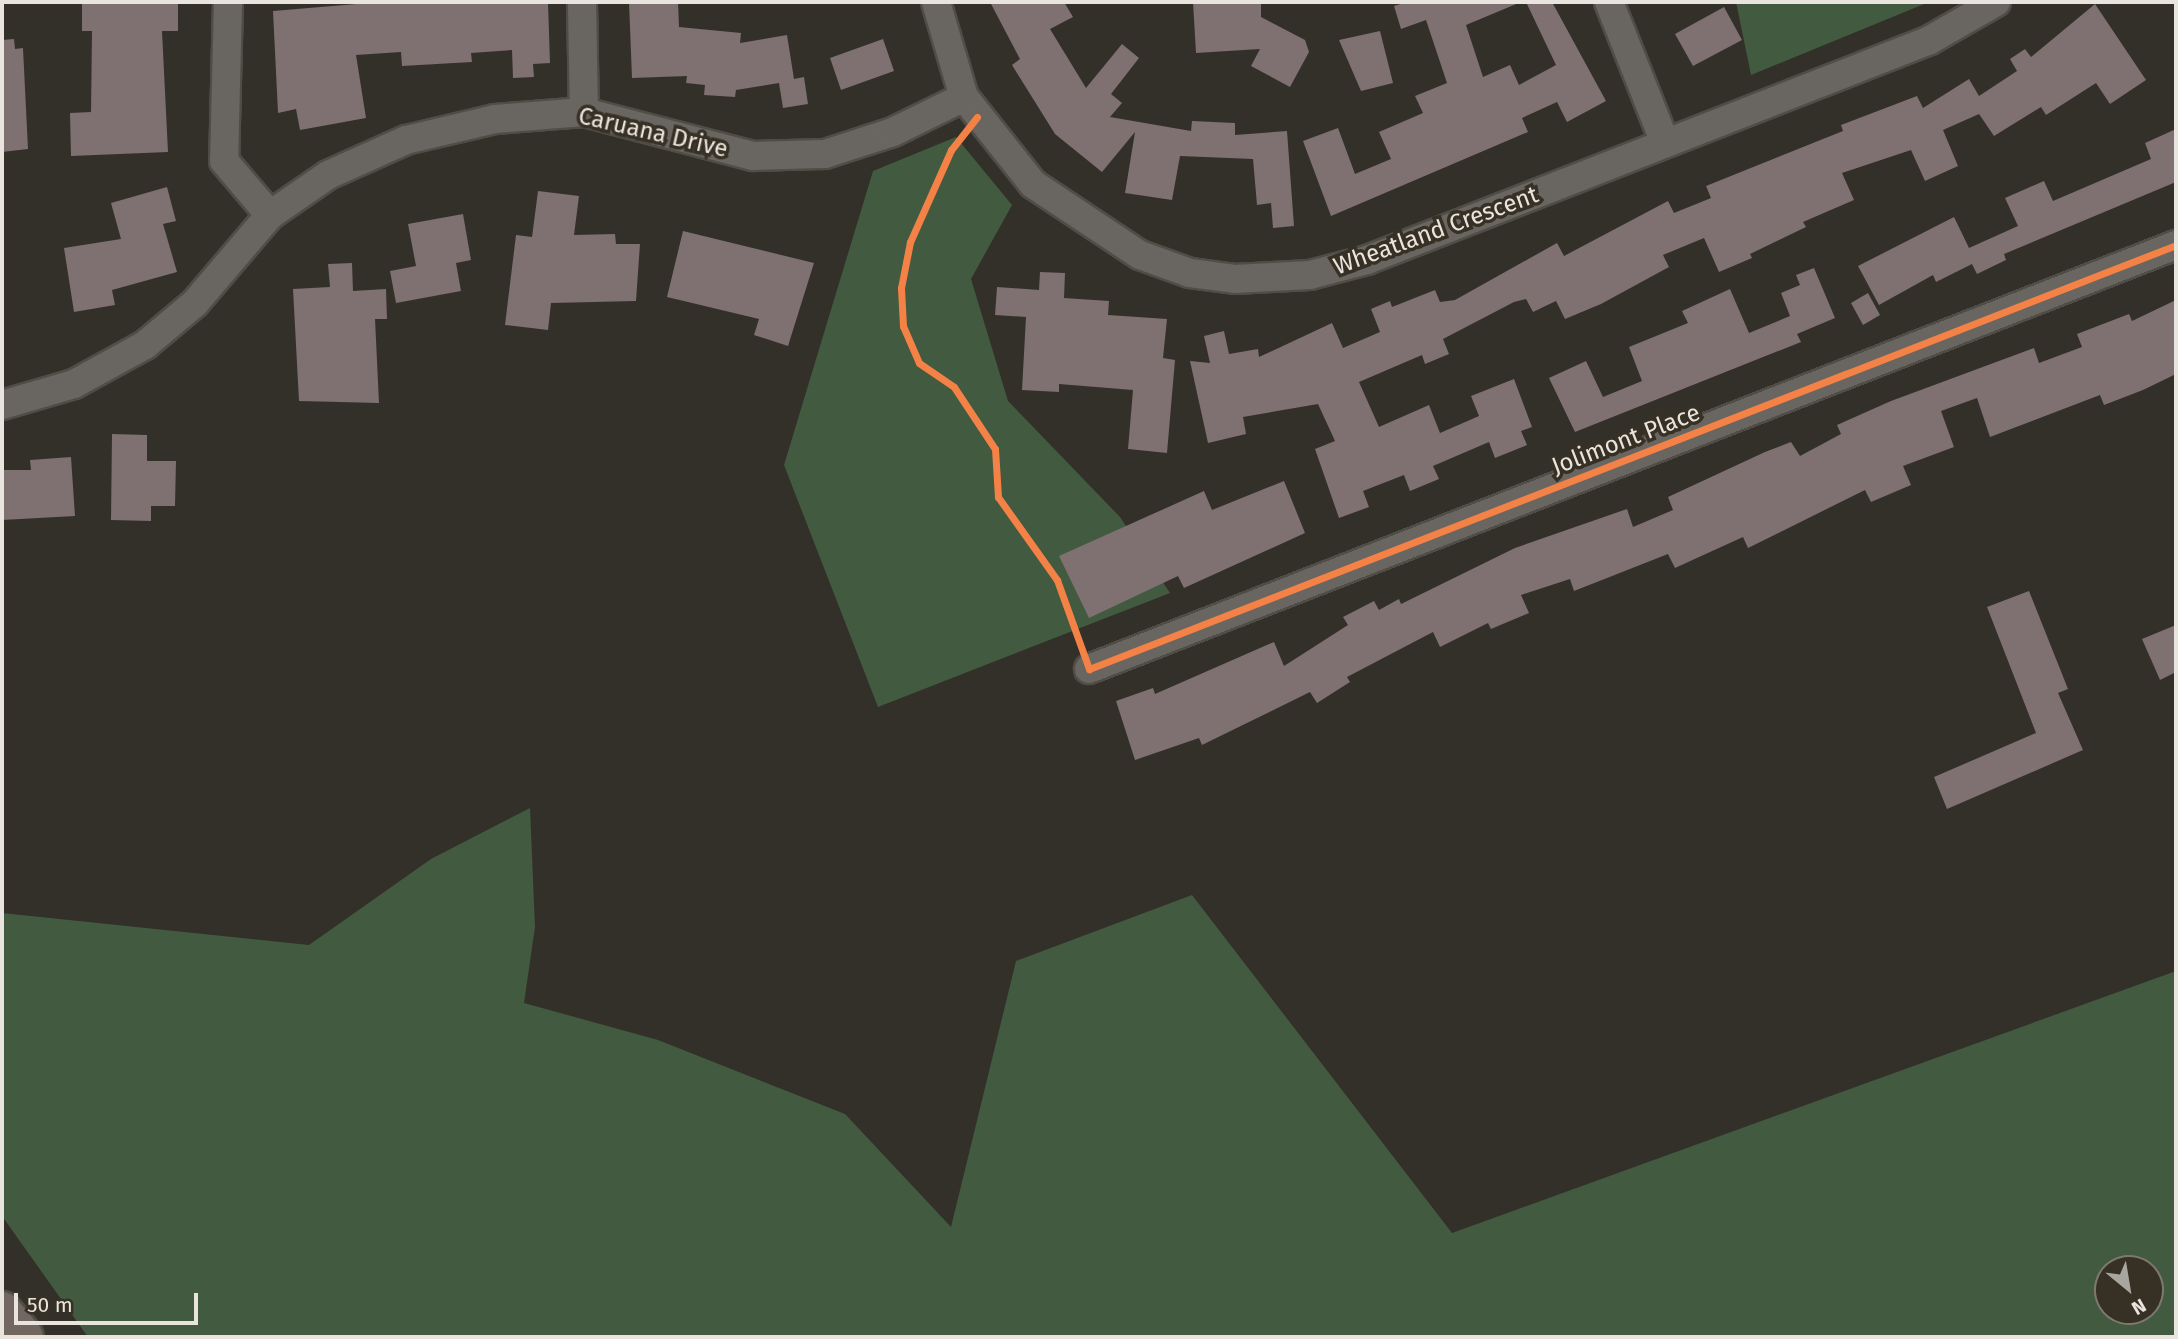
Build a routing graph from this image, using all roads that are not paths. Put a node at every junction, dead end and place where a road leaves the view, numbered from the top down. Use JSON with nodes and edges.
{"nodes":[{"id":1,"x":228,"y":2,"type":"edge"},
{"id":2,"x":582,"y":2,"type":"edge"},
{"id":3,"x":936,"y":2,"type":"edge"},
{"id":4,"x":1609,"y":2,"type":"edge"},
{"id":5,"x":1996,"y":2,"type":"edge"},
{"id":6,"x":964,"y":97,"type":"junction"},
{"id":7,"x":583,"y":112,"type":"junction"},
{"id":8,"x":1665,"y":143,"type":"junction"},
{"id":9,"x":270,"y":215,"type":"junction"},
{"id":10,"x":2176,"y":245,"type":"edge"},
{"id":11,"x":2,"y":405,"type":"edge"},
{"id":12,"x":1089,"y":669,"type":"dead end"},
{"id":13,"x":2,"y":1311,"type":"edge"},
{"id":14,"x":24,"y":1337,"type":"edge"}],
"edges":[{"from":1,"to":9,"type":"street"},
{"from":2,"to":7,"type":"street"},
{"from":3,"to":6,"type":"street","name":"Wheatland Crescent"},
{"from":4,"to":8,"type":"street"},
{"from":5,"to":8,"type":"street","name":"Wheatland Crescent"},
{"from":6,"to":7,"type":"street","name":"Caruana Drive"},
{"from":6,"to":8,"type":"street","name":"Wheatland Crescent"},
{"from":7,"to":9,"type":"street","name":"Caruana Drive"},
{"from":9,"to":11,"type":"street","name":"Caruana Drive"},
{"from":10,"to":12,"type":"street","name":"Jolimont Place"},
{"from":13,"to":14,"type":"highway"}]}
